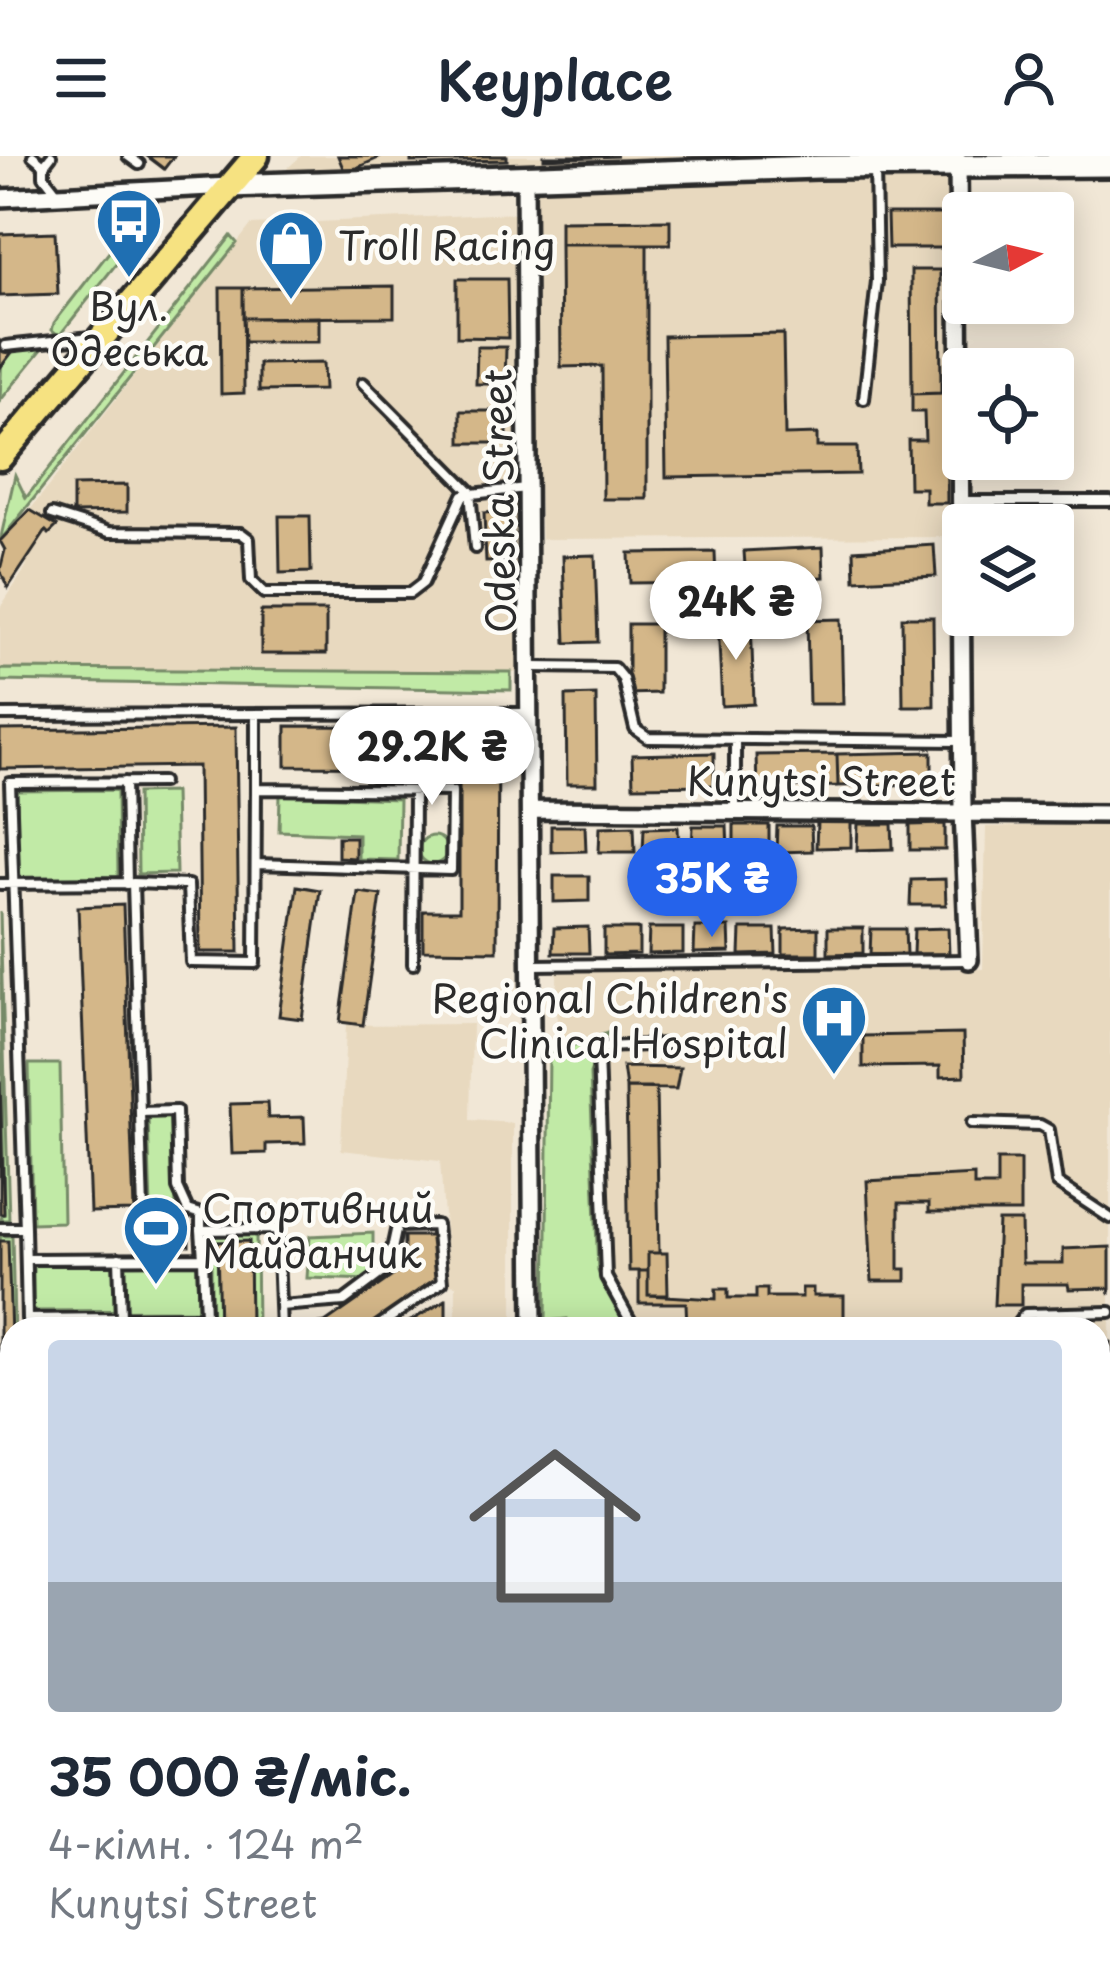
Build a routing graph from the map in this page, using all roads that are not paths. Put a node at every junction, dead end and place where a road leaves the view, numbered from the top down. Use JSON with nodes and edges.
{"nodes":[{"id":1,"x":33,"y":156,"type":"edge"},
{"id":2,"x":51,"y":156,"type":"edge"},
{"id":3,"x":128,"y":156,"type":"edge"},
{"id":4,"x":256,"y":156,"type":"edge"},
{"id":5,"x":958,"y":160,"type":"edge"},
{"id":6,"x":818,"y":162,"type":"edge"},
{"id":7,"x":139,"y":164,"type":"dead end"},
{"id":8,"x":44,"y":165,"type":"junction"},
{"id":9,"x":1110,"y":165,"type":"edge"},
{"id":10,"x":874,"y":166,"type":"junction"},
{"id":11,"x":526,"y":167,"type":"junction"},
{"id":12,"x":230,"y":186,"type":"junction"},
{"id":13,"x":58,"y":194,"type":"junction"},
{"id":14,"x":0,"y":198,"type":"edge"},
{"id":15,"x":105,"y":335,"type":"junction"},
{"id":16,"x":6,"y":346,"type":"dead end"},
{"id":17,"x":363,"y":383,"type":"dead end"},
{"id":18,"x":864,"y":399,"type":"dead end"},
{"id":19,"x":0,"y":457,"type":"edge"},
{"id":20,"x":529,"y":488,"type":"junction"},
{"id":21,"x":470,"y":490,"type":"junction"},
{"id":22,"x":959,"y":501,"type":"junction"},
{"id":23,"x":1110,"y":501,"type":"edge"},
{"id":24,"x":52,"y":514,"type":"dead end"},
{"id":25,"x":475,"y":548,"type":"dead end"},
{"id":26,"x":532,"y":668,"type":"junction"},
{"id":27,"x":532,"y":713,"type":"junction"},
{"id":28,"x":256,"y":714,"type":"junction"},
{"id":29,"x":0,"y":715,"type":"edge"},
{"id":30,"x":734,"y":740,"type":"junction"},
{"id":31,"x":962,"y":741,"type":"junction"},
{"id":32,"x":125,"y":782,"type":"junction"},
{"id":33,"x":162,"y":782,"type":"dead end"},
{"id":34,"x":256,"y":789,"type":"junction"},
{"id":35,"x":414,"y":791,"type":"junction"},
{"id":36,"x":532,"y":810,"type":"junction"},
{"id":37,"x":963,"y":811,"type":"junction"},
{"id":38,"x":735,"y":814,"type":"junction"},
{"id":39,"x":1110,"y":814,"type":"edge"},
{"id":40,"x":256,"y":864,"type":"junction"},
{"id":41,"x":413,"y":869,"type":"junction"},
{"id":42,"x":0,"y":884,"type":"edge"},
{"id":43,"x":12,"y":884,"type":"junction"},
{"id":44,"x":130,"y":884,"type":"junction"},
{"id":45,"x":969,"y":960,"type":"joint"},
{"id":46,"x":413,"y":964,"type":"dead end"},
{"id":47,"x":533,"y":965,"type":"junction"},
{"id":48,"x":667,"y":1044,"type":"dead end"},
{"id":49,"x":141,"y":1112,"type":"junction"},
{"id":50,"x":972,"y":1123,"type":"dead end"},
{"id":51,"x":143,"y":1212,"type":"dead end"},
{"id":52,"x":1110,"y":1218,"type":"edge"},
{"id":53,"x":0,"y":1228,"type":"edge"},
{"id":54,"x":25,"y":1228,"type":"junction"},
{"id":55,"x":201,"y":1230,"type":"junction"},
{"id":56,"x":119,"y":1258,"type":"junction"},
{"id":57,"x":203,"y":1258,"type":"junction"},
{"id":58,"x":26,"y":1259,"type":"junction"},
{"id":59,"x":280,"y":1306,"type":"junction"},
{"id":60,"x":1110,"y":1312,"type":"edge"},
{"id":61,"x":27,"y":1317,"type":"edge"},
{"id":62,"x":121,"y":1317,"type":"edge"},
{"id":63,"x":205,"y":1317,"type":"edge"},
{"id":64,"x":280,"y":1317,"type":"edge"},
{"id":65,"x":391,"y":1317,"type":"edge"},
{"id":66,"x":532,"y":1317,"type":"edge"},
{"id":67,"x":629,"y":1317,"type":"edge"},
{"id":68,"x":1023,"y":1317,"type":"edge"}],
"edges":[{"from":1,"to":8,"type":"lane"},
{"from":2,"to":8,"type":"lane"},
{"from":3,"to":7,"type":"lane"},
{"from":4,"to":12,"type":"main road"},
{"from":5,"to":9,"type":"street"},
{"from":5,"to":10,"type":"street"},
{"from":5,"to":22,"type":"street"},
{"from":6,"to":10,"type":"street"},
{"from":6,"to":11,"type":"street"},
{"from":8,"to":13,"type":"lane"},
{"from":10,"to":18,"type":"lane"},
{"from":11,"to":12,"type":"street"},
{"from":11,"to":20,"type":"street","name":"Odeska Street"},
{"from":12,"to":13,"type":"street"},
{"from":12,"to":15,"type":"main road"},
{"from":13,"to":14,"type":"street"},
{"from":15,"to":16,"type":"lane"},
{"from":15,"to":19,"type":"main road"},
{"from":17,"to":21,"type":"lane"},
{"from":20,"to":21,"type":"lane"},
{"from":20,"to":26,"type":"street","name":"Odeska Street"},
{"from":21,"to":24,"type":"lane"},
{"from":21,"to":25,"type":"lane"},
{"from":22,"to":23,"type":"lane"},
{"from":22,"to":31,"type":"street"},
{"from":26,"to":27,"type":"street","name":"Odeska Street"},
{"from":26,"to":30,"type":"lane"},
{"from":27,"to":28,"type":"lane"},
{"from":27,"to":36,"type":"street","name":"Odeska Street"},
{"from":28,"to":29,"type":"lane"},
{"from":28,"to":34,"type":"lane"},
{"from":30,"to":31,"type":"lane"},
{"from":30,"to":38,"type":"lane"},
{"from":31,"to":37,"type":"street"},
{"from":32,"to":33,"type":"lane"},
{"from":32,"to":43,"type":"lane"},
{"from":32,"to":44,"type":"lane"},
{"from":34,"to":35,"type":"lane"},
{"from":34,"to":40,"type":"lane"},
{"from":35,"to":41,"type":"lane"},
{"from":35,"to":41,"type":"lane"},
{"from":36,"to":38,"type":"street","name":"Kunytsi Street"},
{"from":36,"to":47,"type":"street","name":"Odeska Street"},
{"from":37,"to":38,"type":"street","name":"Kunytsi Street"},
{"from":37,"to":39,"type":"street","name":"Kunytsi Street"},
{"from":37,"to":45,"type":"street"},
{"from":40,"to":41,"type":"lane"},
{"from":40,"to":44,"type":"lane"},
{"from":41,"to":46,"type":"lane"},
{"from":42,"to":43,"type":"lane"},
{"from":43,"to":44,"type":"lane"},
{"from":43,"to":54,"type":"lane"},
{"from":44,"to":49,"type":"lane"},
{"from":45,"to":47,"type":"lane"},
{"from":47,"to":66,"type":"street","name":"Odeska Street"},
{"from":48,"to":67,"type":"lane"},
{"from":49,"to":51,"type":"lane"},
{"from":49,"to":55,"type":"lane"},
{"from":50,"to":52,"type":"lane"},
{"from":53,"to":54,"type":"lane"},
{"from":54,"to":58,"type":"lane"},
{"from":55,"to":57,"type":"lane"},
{"from":55,"to":59,"type":"lane"},
{"from":56,"to":57,"type":"lane"},
{"from":56,"to":58,"type":"lane"},
{"from":56,"to":62,"type":"lane"},
{"from":57,"to":63,"type":"lane"},
{"from":58,"to":61,"type":"lane"},
{"from":59,"to":64,"type":"lane"},
{"from":59,"to":65,"type":"lane"},
{"from":60,"to":68,"type":"lane"}]}
